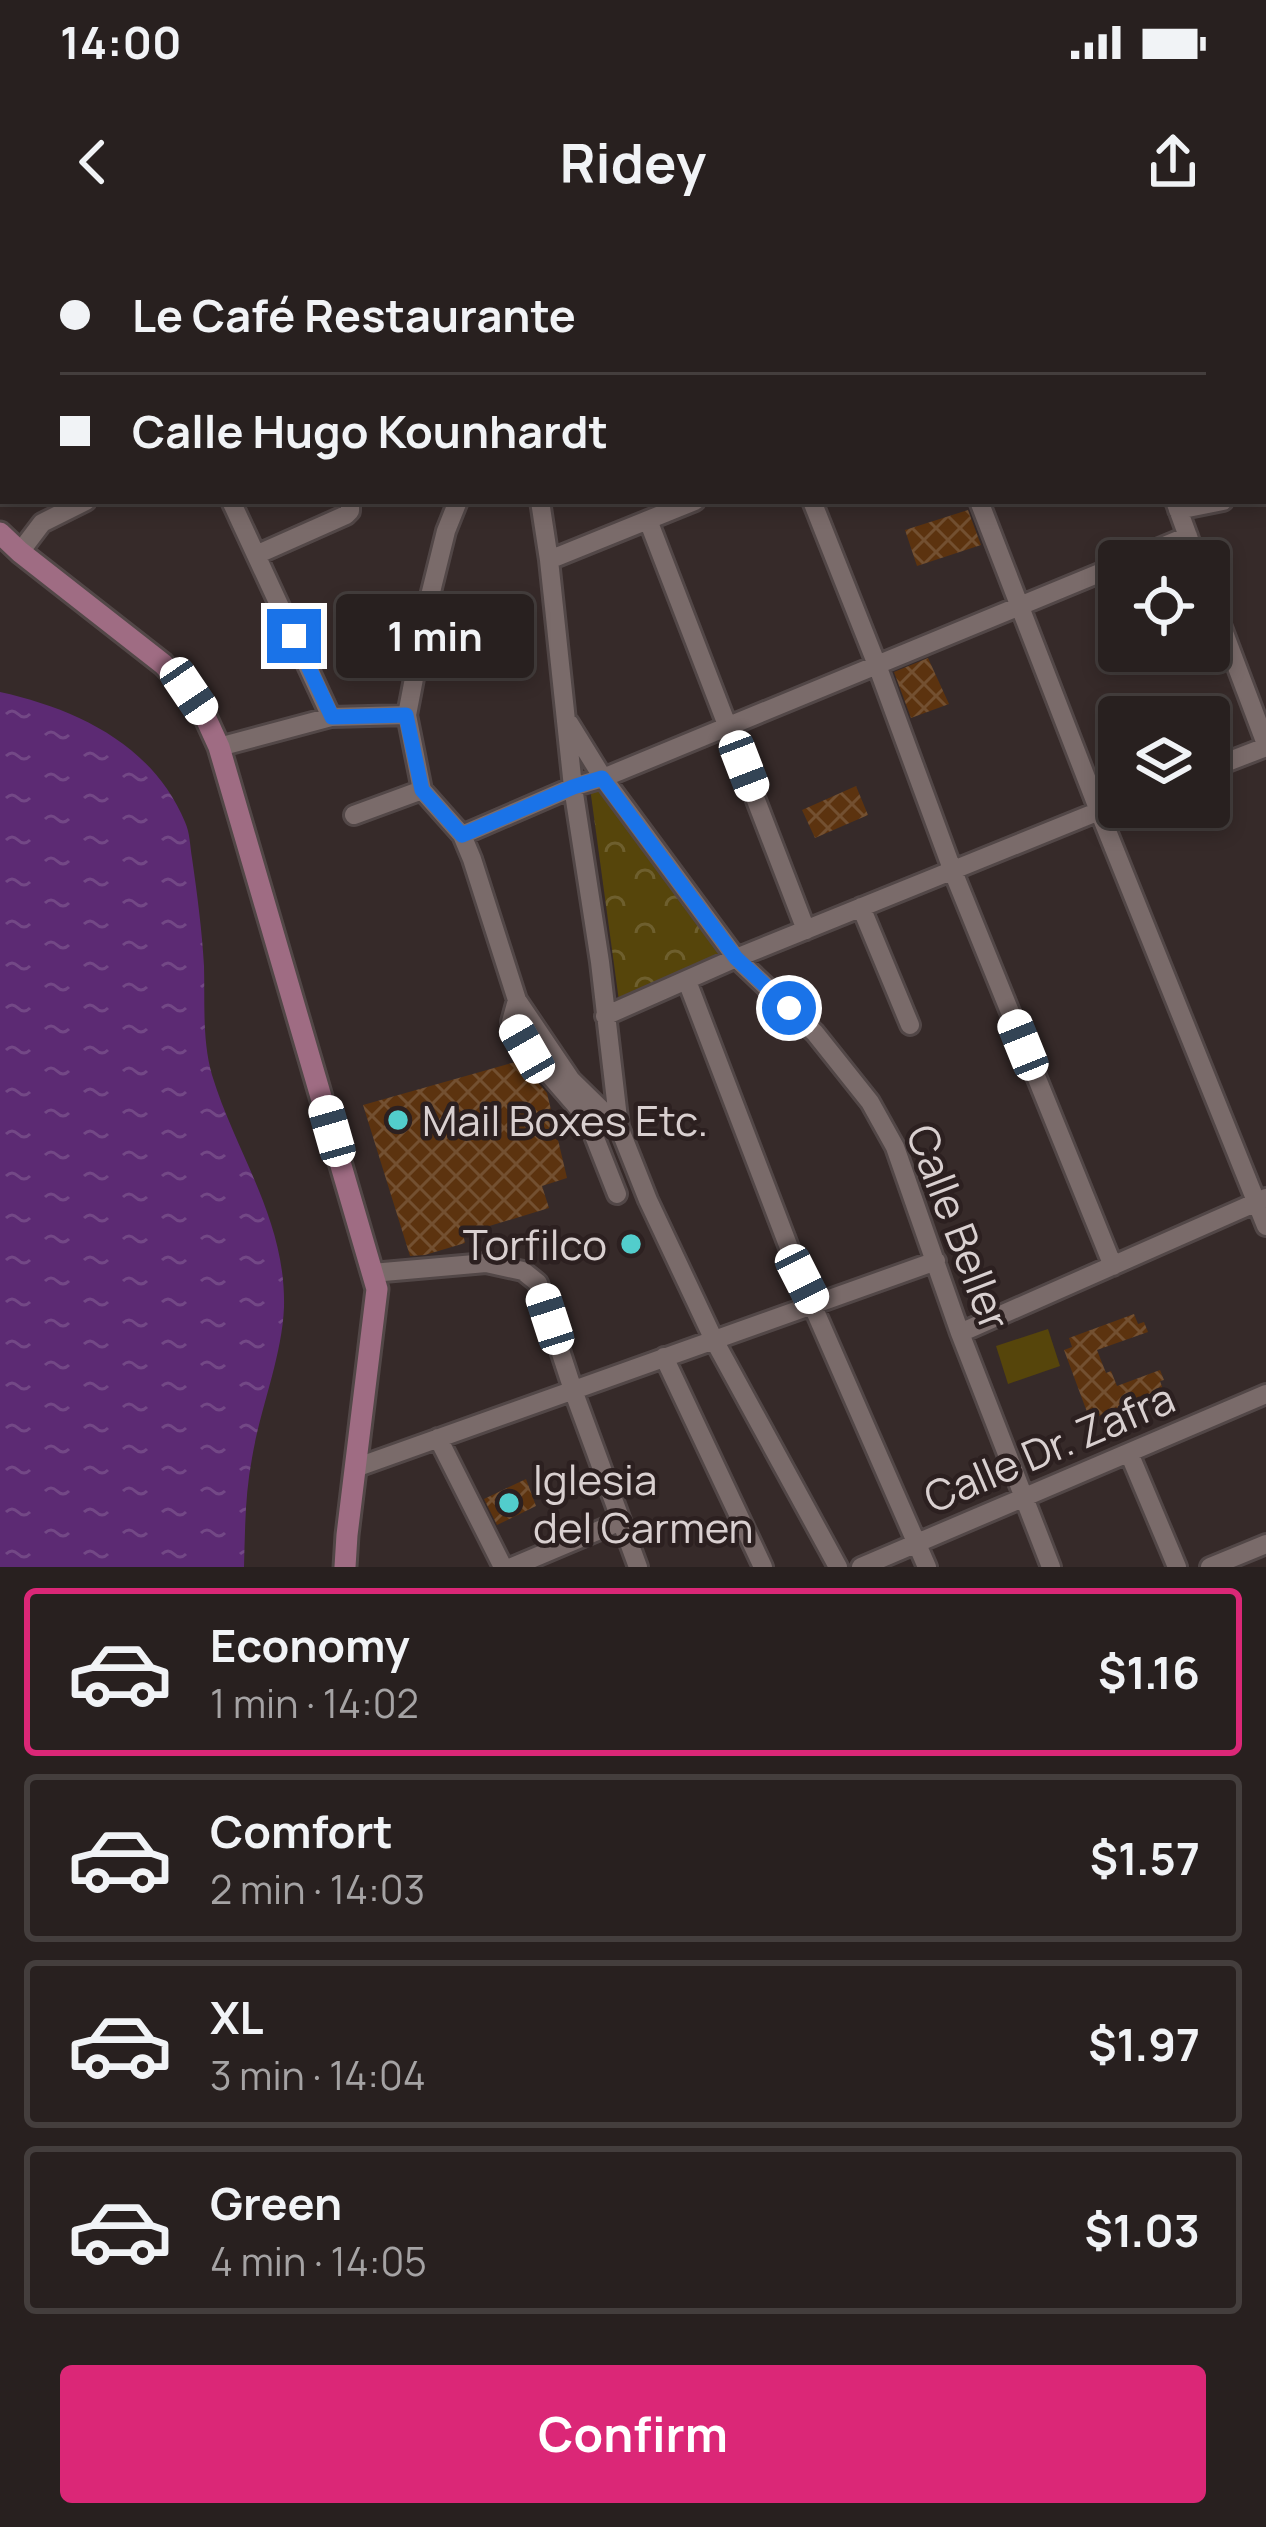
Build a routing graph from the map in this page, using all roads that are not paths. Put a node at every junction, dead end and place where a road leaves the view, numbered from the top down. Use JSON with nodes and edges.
{"nodes":[{"id":1,"x":232,"y":504,"type":"edge"},
{"id":2,"x":350,"y":504,"type":"edge"},
{"id":3,"x":457,"y":504,"type":"edge"},
{"id":4,"x":540,"y":504,"type":"edge"},
{"id":5,"x":687,"y":504,"type":"edge"},
{"id":6,"x":813,"y":504,"type":"edge"},
{"id":7,"x":980,"y":504,"type":"edge"},
{"id":8,"x":62,"y":506,"type":"edge"},
{"id":9,"x":1177,"y":506,"type":"edge"},
{"id":10,"x":648,"y":520,"type":"junction"},
{"id":11,"x":0,"y":533,"type":"edge"},
{"id":12,"x":1188,"y":536,"type":"junction"},
{"id":13,"x":1178,"y":540,"type":"edge"},
{"id":14,"x":1189,"y":540,"type":"edge"},
{"id":15,"x":20,"y":553,"type":"junction"},
{"id":16,"x":256,"y":555,"type":"junction"},
{"id":17,"x":549,"y":560,"type":"junction"},
{"id":18,"x":1098,"y":574,"type":"edge"},
{"id":19,"x":1019,"y":606,"type":"junction"},
{"id":20,"x":1230,"y":649,"type":"edge"},
{"id":21,"x":877,"y":664,"type":"junction"},
{"id":22,"x":406,"y":715,"type":"junction"},
{"id":23,"x":332,"y":717,"type":"junction"},
{"id":24,"x":567,"y":719,"type":"junction"},
{"id":25,"x":729,"y":726,"type":"junction"},
{"id":26,"x":1266,"y":745,"type":"edge"},
{"id":27,"x":219,"y":747,"type":"junction"},
{"id":28,"x":1230,"y":760,"type":"edge"},
{"id":29,"x":602,"y":778,"type":"junction"},
{"id":30,"x":573,"y":787,"type":"junction"},
{"id":31,"x":422,"y":790,"type":"junction"},
{"id":32,"x":1098,"y":808,"type":"edge"},
{"id":33,"x":1098,"y":811,"type":"edge"},
{"id":34,"x":354,"y":814,"type":"dead end"},
{"id":35,"x":1106,"y":828,"type":"edge"},
{"id":36,"x":462,"y":835,"type":"junction"},
{"id":37,"x":952,"y":869,"type":"junction"},
{"id":38,"x":861,"y":907,"type":"junction"},
{"id":39,"x":806,"y":930,"type":"junction"},
{"id":40,"x":736,"y":958,"type":"junction"},
{"id":41,"x":687,"y":981,"type":"junction"},
{"id":42,"x":518,"y":1000,"type":"junction"},
{"id":43,"x":605,"y":1016,"type":"junction"},
{"id":44,"x":910,"y":1025,"type":"dead end"},
{"id":45,"x":619,"y":1127,"type":"junction"},
{"id":46,"x":617,"y":1195,"type":"dead end"},
{"id":47,"x":1261,"y":1200,"type":"edge"},
{"id":48,"x":1266,"y":1226,"type":"edge"},
{"id":49,"x":936,"y":1261,"type":"junction"},
{"id":50,"x":1113,"y":1266,"type":"junction"},
{"id":51,"x":372,"y":1273,"type":"junction"},
{"id":52,"x":814,"y":1304,"type":"junction"},
{"id":53,"x":960,"y":1333,"type":"junction"},
{"id":54,"x":714,"y":1340,"type":"junction"},
{"id":55,"x":664,"y":1357,"type":"junction"},
{"id":56,"x":573,"y":1390,"type":"junction"},
{"id":57,"x":1266,"y":1394,"type":"edge"},
{"id":58,"x":438,"y":1438,"type":"junction"},
{"id":59,"x":1129,"y":1453,"type":"junction"},
{"id":60,"x":355,"y":1468,"type":"junction"},
{"id":61,"x":1024,"y":1497,"type":"junction"},
{"id":62,"x":621,"y":1521,"type":"junction"},
{"id":63,"x":916,"y":1543,"type":"junction"},
{"id":64,"x":1266,"y":1544,"type":"edge"},
{"id":65,"x":345,"y":1567,"type":"edge"},
{"id":66,"x":508,"y":1567,"type":"edge"},
{"id":67,"x":638,"y":1567,"type":"edge"},
{"id":68,"x":763,"y":1567,"type":"edge"},
{"id":69,"x":838,"y":1567,"type":"edge"},
{"id":70,"x":861,"y":1567,"type":"edge"},
{"id":71,"x":927,"y":1567,"type":"edge"},
{"id":72,"x":1051,"y":1567,"type":"edge"},
{"id":73,"x":1177,"y":1567,"type":"edge"},
{"id":74,"x":1210,"y":1567,"type":"edge"}],
"edges":[{"from":1,"to":16,"type":"street"},
{"from":2,"to":16,"type":"street"},
{"from":3,"to":22,"type":"street"},
{"from":4,"to":17,"type":"street"},
{"from":5,"to":10,"type":"street"},
{"from":6,"to":21,"type":"street"},
{"from":7,"to":19,"type":"street"},
{"from":8,"to":15,"type":"street"},
{"from":9,"to":12,"type":"street"},
{"from":10,"to":17,"type":"street"},
{"from":10,"to":25,"type":"street"},
{"from":11,"to":15,"type":"main road"},
{"from":12,"to":13,"type":"street"},
{"from":12,"to":14,"type":"street"},
{"from":15,"to":27,"type":"main road"},
{"from":16,"to":23,"type":"street"},
{"from":17,"to":24,"type":"street"},
{"from":18,"to":19,"type":"street"},
{"from":19,"to":21,"type":"street"},
{"from":19,"to":32,"type":"street"},
{"from":20,"to":26,"type":"street"},
{"from":21,"to":25,"type":"street"},
{"from":21,"to":37,"type":"street"},
{"from":22,"to":23,"type":"street"},
{"from":22,"to":31,"type":"street"},
{"from":23,"to":27,"type":"street"},
{"from":24,"to":29,"type":"street","name":"Calle Beller"},
{"from":24,"to":30,"type":"street"},
{"from":25,"to":29,"type":"street"},
{"from":25,"to":39,"type":"street"},
{"from":26,"to":28,"type":"street"},
{"from":27,"to":51,"type":"main road"},
{"from":29,"to":30,"type":"street"},
{"from":29,"to":40,"type":"street","name":"Calle Beller"},
{"from":30,"to":36,"type":"street"},
{"from":30,"to":43,"type":"street"},
{"from":31,"to":34,"type":"street"},
{"from":31,"to":36,"type":"street"},
{"from":33,"to":37,"type":"street"},
{"from":35,"to":47,"type":"street"},
{"from":36,"to":42,"type":"street"},
{"from":37,"to":38,"type":"street"},
{"from":37,"to":50,"type":"street"},
{"from":38,"to":39,"type":"street"},
{"from":38,"to":44,"type":"street"},
{"from":39,"to":40,"type":"street"},
{"from":40,"to":41,"type":"street"},
{"from":40,"to":49,"type":"street","name":"Calle Beller"},
{"from":41,"to":43,"type":"street"},
{"from":41,"to":52,"type":"street"},
{"from":42,"to":45,"type":"street"},
{"from":42,"to":46,"type":"street"},
{"from":43,"to":45,"type":"street"},
{"from":45,"to":54,"type":"street"},
{"from":47,"to":48,"type":"street"},
{"from":47,"to":50,"type":"street"},
{"from":49,"to":52,"type":"street"},
{"from":49,"to":53,"type":"street","name":"Calle Beller"},
{"from":50,"to":53,"type":"street"},
{"from":51,"to":56,"type":"street"},
{"from":51,"to":60,"type":"main road"},
{"from":52,"to":54,"type":"street"},
{"from":52,"to":63,"type":"street"},
{"from":53,"to":61,"type":"street","name":"Calle Beller"},
{"from":54,"to":55,"type":"street"},
{"from":54,"to":69,"type":"street"},
{"from":55,"to":56,"type":"street"},
{"from":55,"to":68,"type":"street"},
{"from":56,"to":58,"type":"street"},
{"from":56,"to":62,"type":"street"},
{"from":57,"to":59,"type":"street","name":"Calle Dr. Zafra"},
{"from":58,"to":60,"type":"street"},
{"from":58,"to":66,"type":"street"},
{"from":59,"to":61,"type":"street","name":"Calle Dr. Zafra"},
{"from":59,"to":73,"type":"street"},
{"from":60,"to":65,"type":"main road"},
{"from":61,"to":63,"type":"street","name":"Calle Dr. Zafra"},
{"from":61,"to":72,"type":"street","name":"Calle Beller"},
{"from":62,"to":66,"type":"street"},
{"from":62,"to":67,"type":"street"},
{"from":63,"to":70,"type":"street","name":"Calle Dr. Zafra"},
{"from":63,"to":71,"type":"street"},
{"from":64,"to":74,"type":"street"}]}
